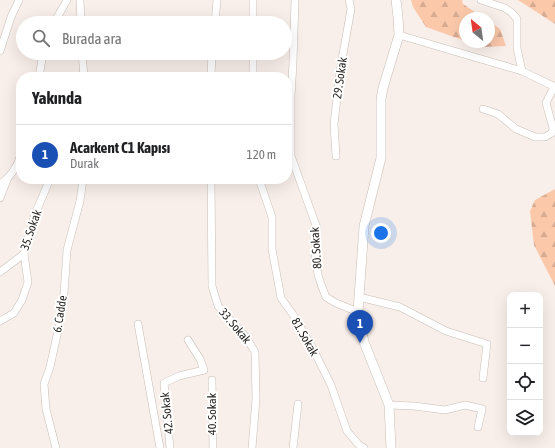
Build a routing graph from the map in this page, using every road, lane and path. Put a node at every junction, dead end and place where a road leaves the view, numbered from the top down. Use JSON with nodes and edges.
{"nodes":[{"id":1,"x":19,"y":0,"type":"edge"},
{"id":2,"x":67,"y":0,"type":"edge"},
{"id":3,"x":80,"y":0,"type":"edge"},
{"id":4,"x":217,"y":0,"type":"edge"},
{"id":5,"x":253,"y":0,"type":"edge"},
{"id":6,"x":296,"y":0,"type":"edge"},
{"id":7,"x":349,"y":0,"type":"edge"},
{"id":8,"x":396,"y":0,"type":"edge"},
{"id":9,"x":481,"y":0,"type":"edge"},
{"id":10,"x":58,"y":16,"type":"edge"},
{"id":11,"x":81,"y":16,"type":"edge"},
{"id":12,"x":216,"y":16,"type":"edge"},
{"id":13,"x":253,"y":16,"type":"edge"},
{"id":14,"x":399,"y":35,"type":"junction"},
{"id":15,"x":0,"y":51,"type":"edge"},
{"id":16,"x":42,"y":60,"type":"edge"},
{"id":17,"x":83,"y":60,"type":"edge"},
{"id":18,"x":212,"y":60,"type":"edge"},
{"id":19,"x":253,"y":60,"type":"edge"},
{"id":20,"x":522,"y":71,"type":"junction"},
{"id":21,"x":40,"y":72,"type":"edge"},
{"id":22,"x":84,"y":72,"type":"edge"},
{"id":23,"x":211,"y":72,"type":"edge"},
{"id":24,"x":253,"y":72,"type":"edge"},
{"id":25,"x":292,"y":80,"type":"edge"},
{"id":26,"x":555,"y":87,"type":"edge"},
{"id":27,"x":483,"y":108,"type":"dead end"},
{"id":28,"x":553,"y":134,"type":"edge"},
{"id":29,"x":336,"y":156,"type":"dead end"},
{"id":30,"x":292,"y":159,"type":"edge"},
{"id":31,"x":16,"y":166,"type":"edge"},
{"id":32,"x":8,"y":180,"type":"junction"},
{"id":33,"x":0,"y":184,"type":"edge"},
{"id":34,"x":48,"y":184,"type":"edge"},
{"id":35,"x":82,"y":184,"type":"edge"},
{"id":36,"x":211,"y":184,"type":"edge"},
{"id":37,"x":261,"y":184,"type":"edge"},
{"id":38,"x":0,"y":198,"type":"edge"},
{"id":39,"x":24,"y":254,"type":"junction"},
{"id":40,"x":0,"y":272,"type":"edge"},
{"id":41,"x":359,"y":297,"type":"junction"},
{"id":42,"x":358,"y":312,"type":"junction"},
{"id":43,"x":0,"y":321,"type":"edge"},
{"id":44,"x":138,"y":324,"type":"dead end"},
{"id":45,"x":188,"y":340,"type":"dead end"},
{"id":46,"x":483,"y":378,"type":"dead end"},
{"id":47,"x":212,"y":380,"type":"dead end"},
{"id":48,"x":298,"y":404,"type":"dead end"},
{"id":49,"x":389,"y":405,"type":"junction"},
{"id":50,"x":478,"y":427,"type":"dead end"},
{"id":51,"x":56,"y":448,"type":"edge"},
{"id":52,"x":160,"y":448,"type":"edge"},
{"id":53,"x":170,"y":448,"type":"edge"},
{"id":54,"x":212,"y":448,"type":"edge"},
{"id":55,"x":252,"y":448,"type":"edge"},
{"id":56,"x":293,"y":448,"type":"edge"},
{"id":57,"x":364,"y":448,"type":"edge"},
{"id":58,"x":391,"y":448,"type":"edge"}],
"edges":[{"from":1,"to":15,"type":"street"},
{"from":2,"to":10,"type":"street"},
{"from":3,"to":11,"type":"street"},
{"from":4,"to":12,"type":"street"},
{"from":5,"to":13,"type":"street"},
{"from":6,"to":25,"type":"street","name":"80. Sokak"},
{"from":7,"to":29,"type":"street","name":"29. Sokak"},
{"from":8,"to":14,"type":"main road"},
{"from":9,"to":20,"type":"street"},
{"from":14,"to":20,"type":"street"},
{"from":14,"to":41,"type":"main road"},
{"from":16,"to":21,"type":"street"},
{"from":17,"to":22,"type":"street"},
{"from":18,"to":23,"type":"street"},
{"from":19,"to":24,"type":"street"},
{"from":20,"to":26,"type":"street"},
{"from":26,"to":28,"type":"street"},
{"from":27,"to":28,"type":"street"},
{"from":30,"to":42,"type":"street","name":"80. Sokak"},
{"from":31,"to":32,"type":"street"},
{"from":32,"to":33,"type":"street"},
{"from":32,"to":38,"type":"street"},
{"from":34,"to":39,"type":"street","name":"35. Sokak"},
{"from":35,"to":51,"type":"street","name":"6. Cadde"},
{"from":36,"to":55,"type":"street","name":"33. Sokak"},
{"from":37,"to":57,"type":"street","name":"81. Sokak"},
{"from":39,"to":40,"type":"street","name":"35. Sokak"},
{"from":39,"to":43,"type":"street"},
{"from":41,"to":42,"type":"main road"},
{"from":41,"to":46,"type":"street"},
{"from":42,"to":49,"type":"main road"},
{"from":44,"to":52,"type":"street","name":"42. Sokak"},
{"from":45,"to":53,"type":"street","name":"42. Sokak"},
{"from":47,"to":54,"type":"street","name":"40. Sokak"},
{"from":48,"to":56,"type":"street"},
{"from":49,"to":50,"type":"street"},
{"from":49,"to":58,"type":"main road"}]}
